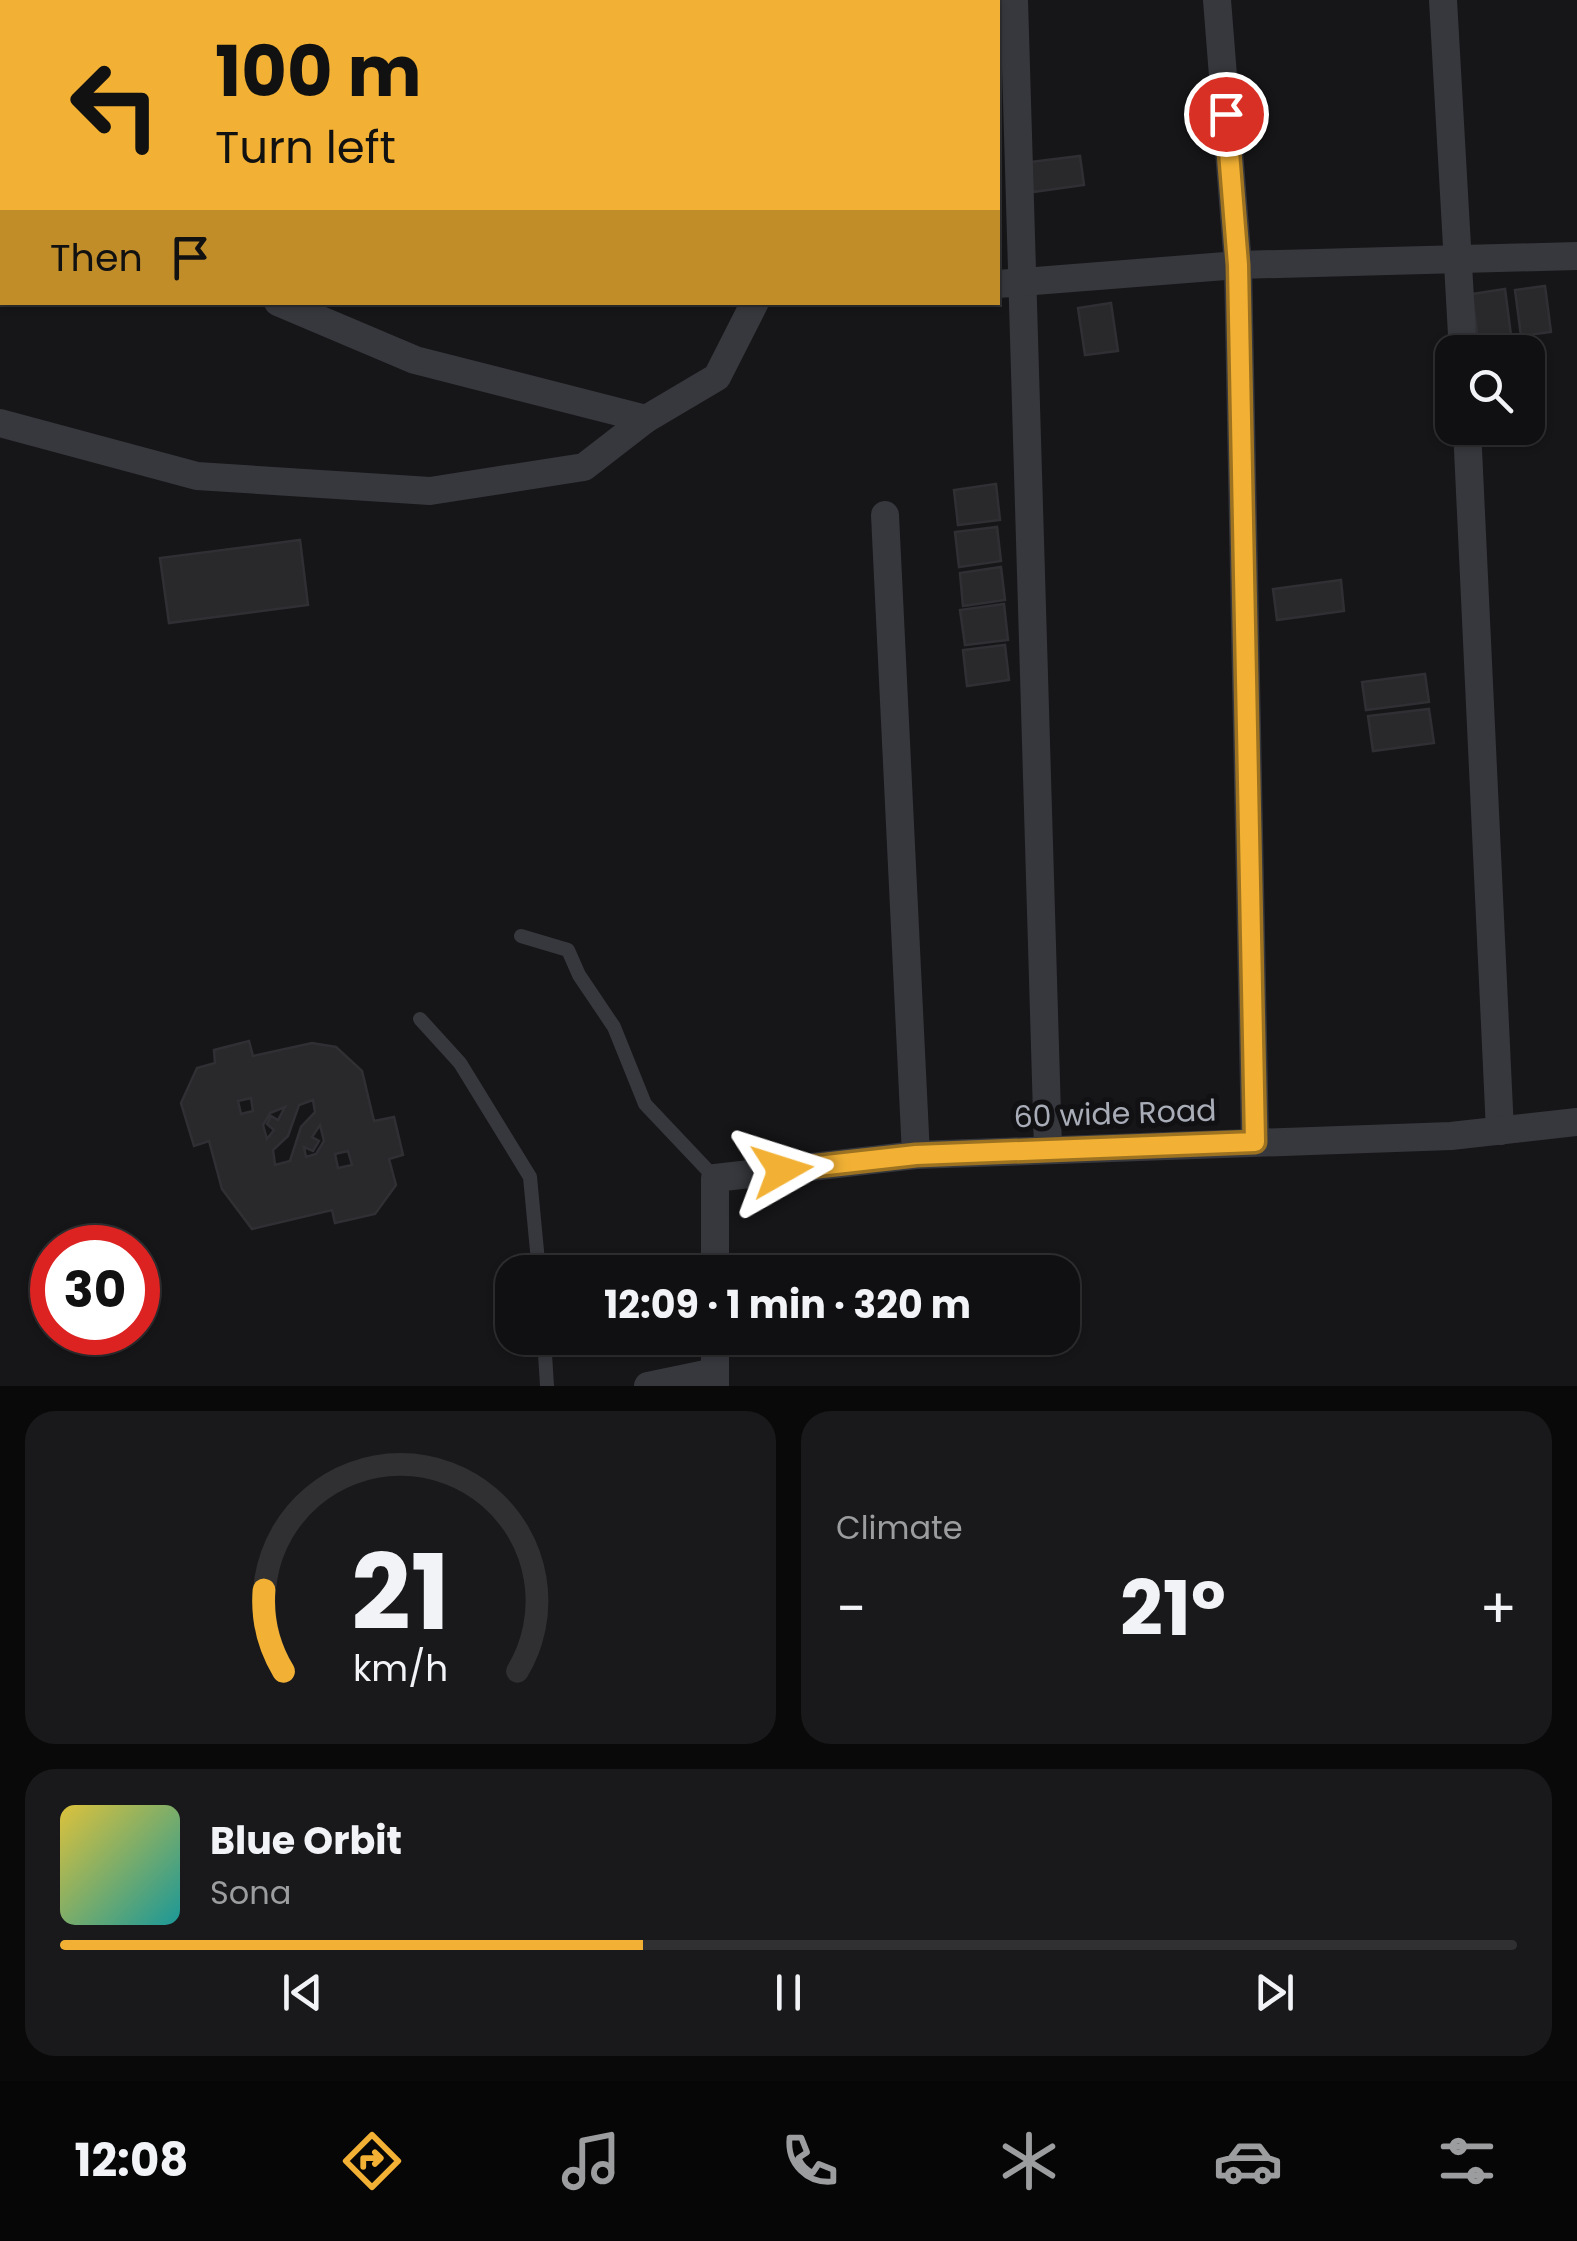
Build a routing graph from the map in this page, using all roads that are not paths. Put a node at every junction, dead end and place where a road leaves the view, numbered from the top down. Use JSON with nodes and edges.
{"nodes":[{"id":1,"x":1014,"y":0,"type":"edge"},
{"id":2,"x":1217,"y":0,"type":"edge"},
{"id":3,"x":1443,"y":0,"type":"edge"},
{"id":4,"x":1577,"y":256,"type":"edge"},
{"id":5,"x":1459,"y":259,"type":"junction"},
{"id":6,"x":1238,"y":265,"type":"junction"},
{"id":7,"x":1009,"y":284,"type":"edge"},
{"id":8,"x":285,"y":305,"type":"edge"},
{"id":9,"x":754,"y":305,"type":"edge"},
{"id":10,"x":1462,"y":335,"type":"edge"},
{"id":11,"x":646,"y":419,"type":"junction"},
{"id":12,"x":0,"y":423,"type":"edge"},
{"id":13,"x":1468,"y":445,"type":"edge"},
{"id":14,"x":885,"y":514,"type":"dead end"},
{"id":15,"x":521,"y":936,"type":"dead end"},
{"id":16,"x":420,"y":1019,"type":"dead end"},
{"id":17,"x":1577,"y":1122,"type":"edge"},
{"id":18,"x":1500,"y":1130,"type":"junction"},
{"id":19,"x":1255,"y":1142,"type":"junction"},
{"id":20,"x":1048,"y":1148,"type":"junction"},
{"id":21,"x":916,"y":1155,"type":"junction"},
{"id":22,"x":715,"y":1178,"type":"junction"},
{"id":23,"x":537,"y":1255,"type":"edge"},
{"id":24,"x":715,"y":1255,"type":"edge"},
{"id":25,"x":545,"y":1355,"type":"edge"},
{"id":26,"x":715,"y":1379,"type":"edge"},
{"id":27,"x":547,"y":1386,"type":"edge"},
{"id":28,"x":648,"y":1386,"type":"edge"}],
"edges":[{"from":1,"to":7,"type":"street"},
{"from":2,"to":6,"type":"street"},
{"from":3,"to":5,"type":"street"},
{"from":4,"to":5,"type":"street"},
{"from":5,"to":6,"type":"street"},
{"from":5,"to":10,"type":"street"},
{"from":6,"to":7,"type":"street"},
{"from":6,"to":19,"type":"street"},
{"from":7,"to":20,"type":"street"},
{"from":8,"to":11,"type":"street"},
{"from":9,"to":11,"type":"street"},
{"from":11,"to":12,"type":"street"},
{"from":13,"to":18,"type":"street"},
{"from":14,"to":21,"type":"street"},
{"from":15,"to":22,"type":"lane"},
{"from":16,"to":23,"type":"lane"},
{"from":17,"to":18,"type":"street","name":"60 wide Road"},
{"from":18,"to":19,"type":"street","name":"60 wide Road"},
{"from":19,"to":20,"type":"street","name":"60 wide Road"},
{"from":20,"to":21,"type":"street","name":"60 wide Road"},
{"from":21,"to":22,"type":"street","name":"60 wide Road"},
{"from":22,"to":24,"type":"street"},
{"from":25,"to":27,"type":"lane"},
{"from":26,"to":28,"type":"street"}]}
